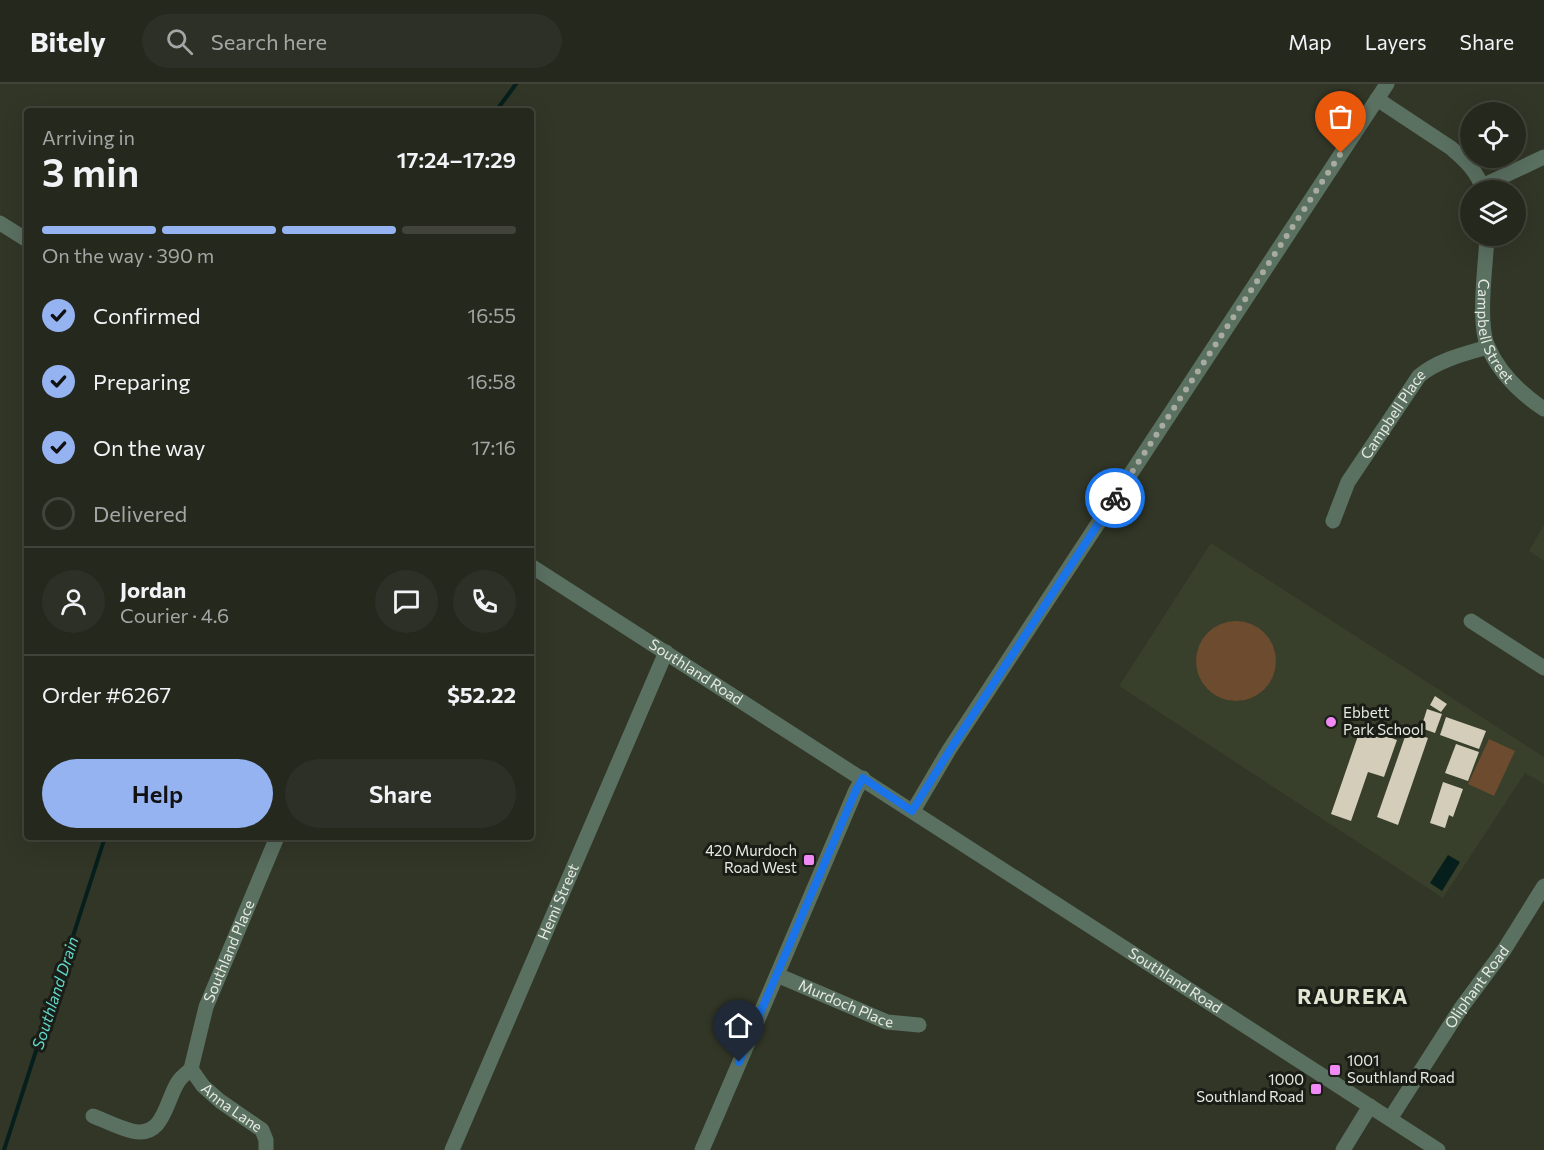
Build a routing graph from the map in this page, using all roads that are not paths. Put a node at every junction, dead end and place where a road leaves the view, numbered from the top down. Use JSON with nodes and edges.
{"nodes":[{"id":1,"x":1387,"y":84,"type":"edge"},
{"id":2,"x":1377,"y":99,"type":"junction"},
{"id":3,"x":1544,"y":157,"type":"edge"},
{"id":4,"x":1478,"y":180,"type":"edge"},
{"id":5,"x":1498,"y":180,"type":"edge"},
{"id":6,"x":0,"y":223,"type":"edge"},
{"id":7,"x":24,"y":238,"type":"edge"},
{"id":8,"x":1487,"y":246,"type":"edge"},
{"id":9,"x":1488,"y":347,"type":"junction"},
{"id":10,"x":1544,"y":409,"type":"edge"},
{"id":11,"x":1333,"y":521,"type":"dead end"},
{"id":12,"x":534,"y":568,"type":"edge"},
{"id":13,"x":1471,"y":621,"type":"dead end"},
{"id":14,"x":666,"y":652,"type":"junction"},
{"id":15,"x":1544,"y":668,"type":"edge"},
{"id":16,"x":863,"y":778,"type":"junction"},
{"id":17,"x":912,"y":811,"type":"junction"},
{"id":18,"x":276,"y":840,"type":"edge"},
{"id":19,"x":1544,"y":886,"type":"edge"},
{"id":20,"x":777,"y":975,"type":"junction"},
{"id":21,"x":919,"y":1025,"type":"dead end"},
{"id":22,"x":191,"y":1069,"type":"junction"},
{"id":23,"x":1370,"y":1106,"type":"junction"},
{"id":24,"x":93,"y":1116,"type":"dead end"},
{"id":25,"x":1390,"y":1119,"type":"junction"},
{"id":26,"x":266,"y":1150,"type":"edge"},
{"id":27,"x":452,"y":1150,"type":"edge"},
{"id":28,"x":702,"y":1150,"type":"edge"},
{"id":29,"x":1343,"y":1150,"type":"edge"},
{"id":30,"x":1438,"y":1150,"type":"edge"}],
"edges":[{"from":1,"to":2,"type":"street"},
{"from":2,"to":4,"type":"street"},
{"from":2,"to":17,"type":"street"},
{"from":3,"to":5,"type":"street"},
{"from":6,"to":7,"type":"street"},
{"from":8,"to":9,"type":"street","name":"Campbell Street"},
{"from":9,"to":10,"type":"street","name":"Campbell Street"},
{"from":9,"to":11,"type":"street","name":"Campbell Place"},
{"from":12,"to":14,"type":"street","name":"Southland Road"},
{"from":13,"to":15,"type":"street"},
{"from":14,"to":16,"type":"street","name":"Southland Road"},
{"from":14,"to":27,"type":"street","name":"Hemi Street"},
{"from":16,"to":17,"type":"street","name":"Southland Road"},
{"from":16,"to":20,"type":"street"},
{"from":17,"to":23,"type":"street","name":"Southland Road"},
{"from":18,"to":22,"type":"street","name":"Southland Place"},
{"from":19,"to":25,"type":"street","name":"Oliphant Road"},
{"from":20,"to":21,"type":"street","name":"Murdoch Place"},
{"from":20,"to":28,"type":"street"},
{"from":22,"to":24,"type":"street"},
{"from":22,"to":26,"type":"street","name":"Anna Lane"},
{"from":23,"to":25,"type":"street","name":"Southland Road"},
{"from":23,"to":29,"type":"street"},
{"from":25,"to":30,"type":"street","name":"Southland Road"}]}
